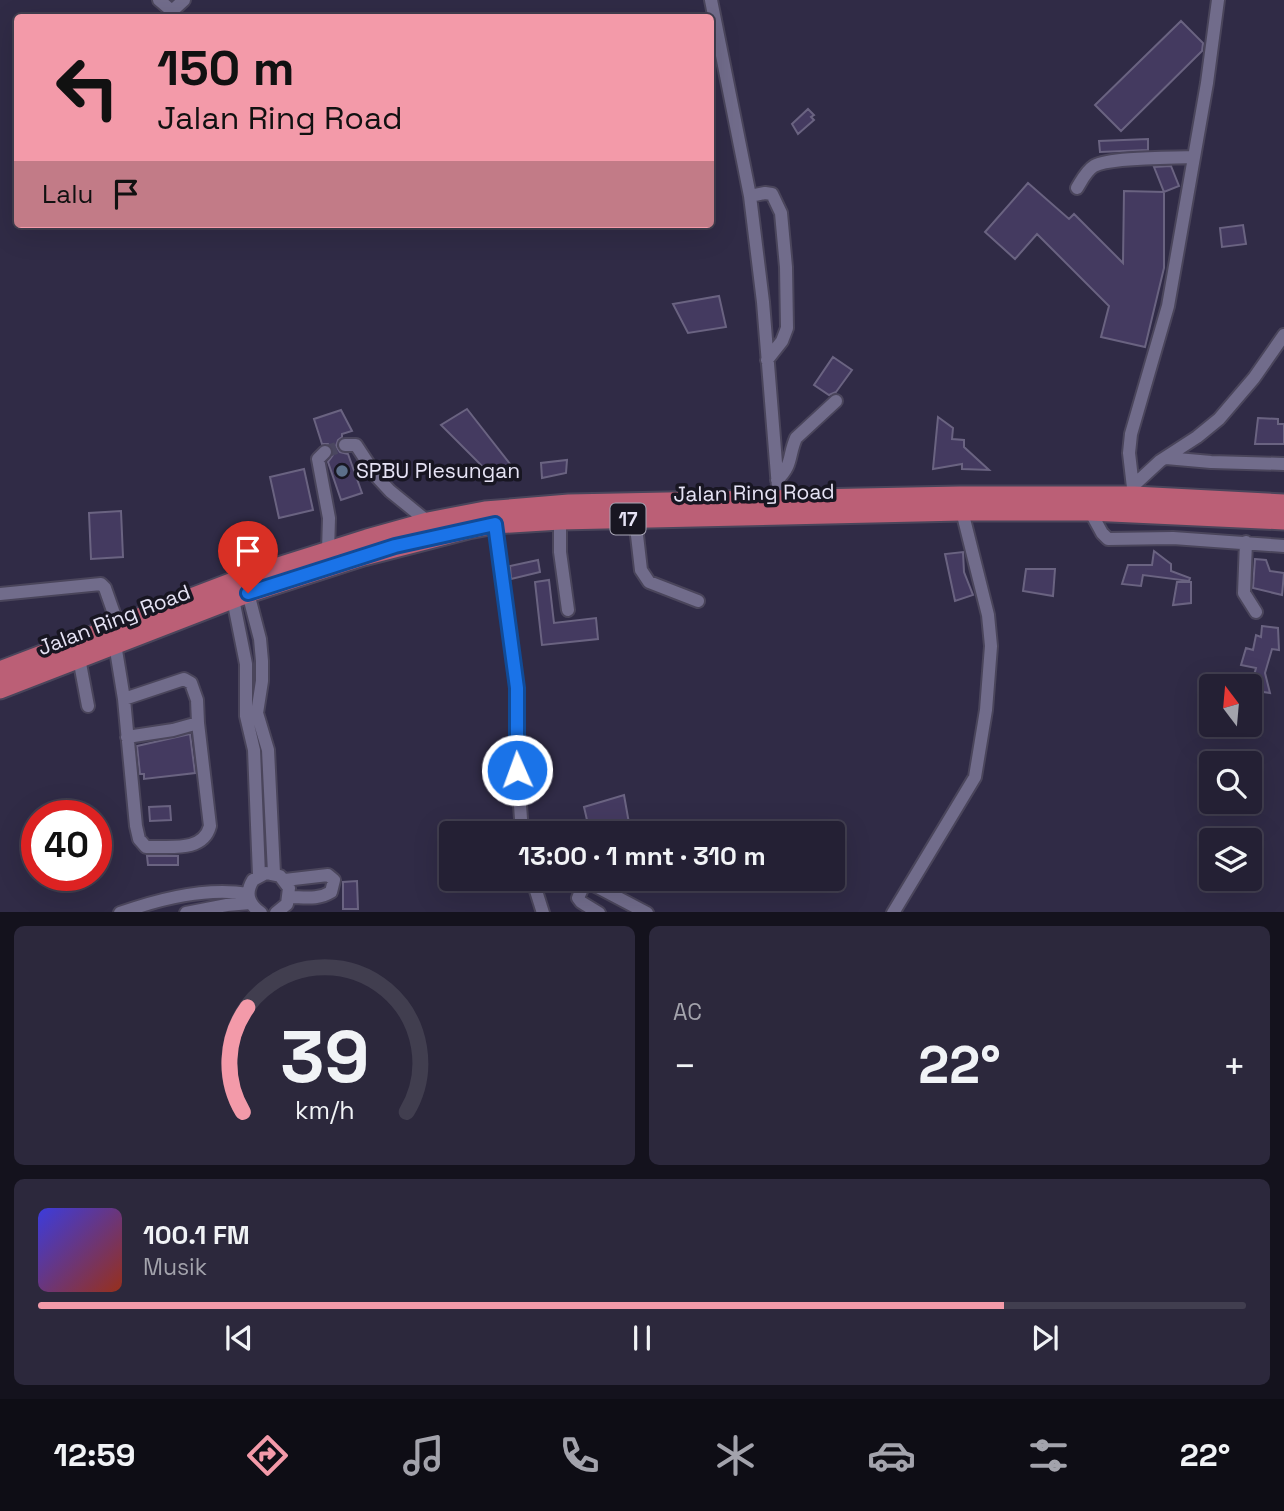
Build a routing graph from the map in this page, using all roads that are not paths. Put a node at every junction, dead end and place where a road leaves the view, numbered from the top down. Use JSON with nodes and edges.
{"nodes":[{"id":1,"x":159,"y":0,"type":"edge"},
{"id":2,"x":184,"y":0,"type":"edge"},
{"id":3,"x":1218,"y":0,"type":"edge"},
{"id":4,"x":714,"y":15,"type":"edge"},
{"id":5,"x":1193,"y":158,"type":"junction"},
{"id":6,"x":1077,"y":188,"type":"dead end"},
{"id":7,"x":750,"y":196,"type":"junction"},
{"id":8,"x":1284,"y":335,"type":"edge"},
{"id":9,"x":767,"y":360,"type":"junction"},
{"id":10,"x":836,"y":401,"type":"dead end"},
{"id":11,"x":345,"y":445,"type":"dead end"},
{"id":12,"x":325,"y":453,"type":"dead end"},
{"id":13,"x":1166,"y":458,"type":"junction"},
{"id":14,"x":1284,"y":464,"type":"edge"},
{"id":15,"x":778,"y":490,"type":"junction"},
{"id":16,"x":1133,"y":491,"type":"junction"},
{"id":17,"x":1284,"y":504,"type":"edge"},
{"id":18,"x":1247,"y":510,"type":"junction"},
{"id":19,"x":962,"y":511,"type":"junction"},
{"id":20,"x":1090,"y":511,"type":"junction"},
{"id":21,"x":635,"y":518,"type":"junction"},
{"id":22,"x":560,"y":520,"type":"junction"},
{"id":23,"x":1284,"y":520,"type":"edge"},
{"id":24,"x":428,"y":522,"type":"junction"},
{"id":25,"x":495,"y":524,"type":"junction"},
{"id":26,"x":1246,"y":542,"type":"junction"},
{"id":27,"x":1284,"y":546,"type":"edge"},
{"id":28,"x":328,"y":551,"type":"junction"},
{"id":29,"x":0,"y":594,"type":"edge"},
{"id":30,"x":226,"y":597,"type":"junction"},
{"id":31,"x":698,"y":601,"type":"dead end"},
{"id":32,"x":568,"y":610,"type":"dead end"},
{"id":33,"x":1256,"y":612,"type":"dead end"},
{"id":34,"x":116,"y":635,"type":"junction"},
{"id":35,"x":79,"y":658,"type":"junction"},
{"id":36,"x":0,"y":671,"type":"edge"},
{"id":37,"x":0,"y":689,"type":"edge"},
{"id":38,"x":124,"y":699,"type":"junction"},
{"id":39,"x":88,"y":706,"type":"dead end"},
{"id":40,"x":198,"y":723,"type":"junction"},
{"id":41,"x":127,"y":737,"type":"junction"},
{"id":42,"x":521,"y":821,"type":"edge"},
{"id":43,"x":259,"y":875,"type":"junction"},
{"id":44,"x":279,"y":877,"type":"junction"},
{"id":45,"x":536,"y":891,"type":"edge"},
{"id":46,"x":289,"y":897,"type":"junction"},
{"id":47,"x":315,"y":905,"type":"edge"},
{"id":48,"x":252,"y":906,"type":"edge"},
{"id":49,"x":120,"y":912,"type":"edge"},
{"id":50,"x":186,"y":912,"type":"edge"},
{"id":51,"x":276,"y":912,"type":"edge"},
{"id":52,"x":543,"y":912,"type":"edge"},
{"id":53,"x":599,"y":912,"type":"edge"},
{"id":54,"x":647,"y":912,"type":"edge"},
{"id":55,"x":893,"y":912,"type":"edge"}],
"edges":[{"from":1,"to":2,"type":"street"},
{"from":3,"to":5,"type":"street"},
{"from":4,"to":7,"type":"street"},
{"from":5,"to":6,"type":"street"},
{"from":5,"to":16,"type":"street"},
{"from":7,"to":9,"type":"street"},
{"from":7,"to":9,"type":"street"},
{"from":8,"to":13,"type":"street"},
{"from":9,"to":15,"type":"street"},
{"from":10,"to":15,"type":"street"},
{"from":11,"to":24,"type":"street"},
{"from":12,"to":28,"type":"street"},
{"from":13,"to":14,"type":"street"},
{"from":13,"to":16,"type":"street"},
{"from":15,"to":16,"type":"highway","name":"Jalan Ring Road","number":"17"},
{"from":15,"to":24,"type":"highway","name":"Jalan Ring Road","number":"17"},
{"from":16,"to":18,"type":"highway","name":"Jalan Ring Road","number":"17"},
{"from":17,"to":18,"type":"highway","name":"Jalan Ring Road","number":"17"},
{"from":18,"to":20,"type":"highway","name":"Jalan Ring Road","number":"17"},
{"from":18,"to":23,"type":"highway","name":"Jalan Ring Road","number":"17"},
{"from":19,"to":20,"type":"highway","name":"Jalan Ring Road","number":"17"},
{"from":19,"to":21,"type":"highway","name":"Jalan Ring Road","number":"17"},
{"from":19,"to":55,"type":"street"},
{"from":20,"to":26,"type":"street"},
{"from":21,"to":22,"type":"highway","name":"Jalan Ring Road","number":"17"},
{"from":21,"to":31,"type":"street"},
{"from":22,"to":25,"type":"highway","name":"Jalan Ring Road","number":"17"},
{"from":22,"to":32,"type":"street"},
{"from":24,"to":28,"type":"highway","name":"Jalan Ring Road","number":"17"},
{"from":25,"to":30,"type":"highway","name":"Jalan Ring Road","number":"17"},
{"from":25,"to":42,"type":"street"},
{"from":26,"to":27,"type":"street"},
{"from":26,"to":33,"type":"street"},
{"from":28,"to":30,"type":"highway","name":"Jalan Ring Road","number":"17"},
{"from":29,"to":34,"type":"street"},
{"from":30,"to":34,"type":"highway","name":"Jalan Ring Road","number":"17"},
{"from":30,"to":43,"type":"street"},
{"from":30,"to":44,"type":"street"},
{"from":34,"to":35,"type":"highway","name":"Jalan Ring Road","number":"17"},
{"from":34,"to":36,"type":"highway","name":"Jalan Ring Road","number":"17"},
{"from":34,"to":38,"type":"street"},
{"from":35,"to":37,"type":"highway","name":"Jalan Ring Road","number":"17"},
{"from":35,"to":39,"type":"street"},
{"from":38,"to":40,"type":"street"},
{"from":38,"to":41,"type":"street"},
{"from":40,"to":41,"type":"street"},
{"from":40,"to":41,"type":"street"},
{"from":43,"to":44,"type":"street"},
{"from":43,"to":48,"type":"street"},
{"from":44,"to":46,"type":"street"},
{"from":44,"to":47,"type":"street"},
{"from":45,"to":52,"type":"street"},
{"from":46,"to":47,"type":"street"},
{"from":46,"to":51,"type":"street"},
{"from":48,"to":49,"type":"street"},
{"from":48,"to":50,"type":"street"},
{"from":53,"to":54,"type":"street"}]}
